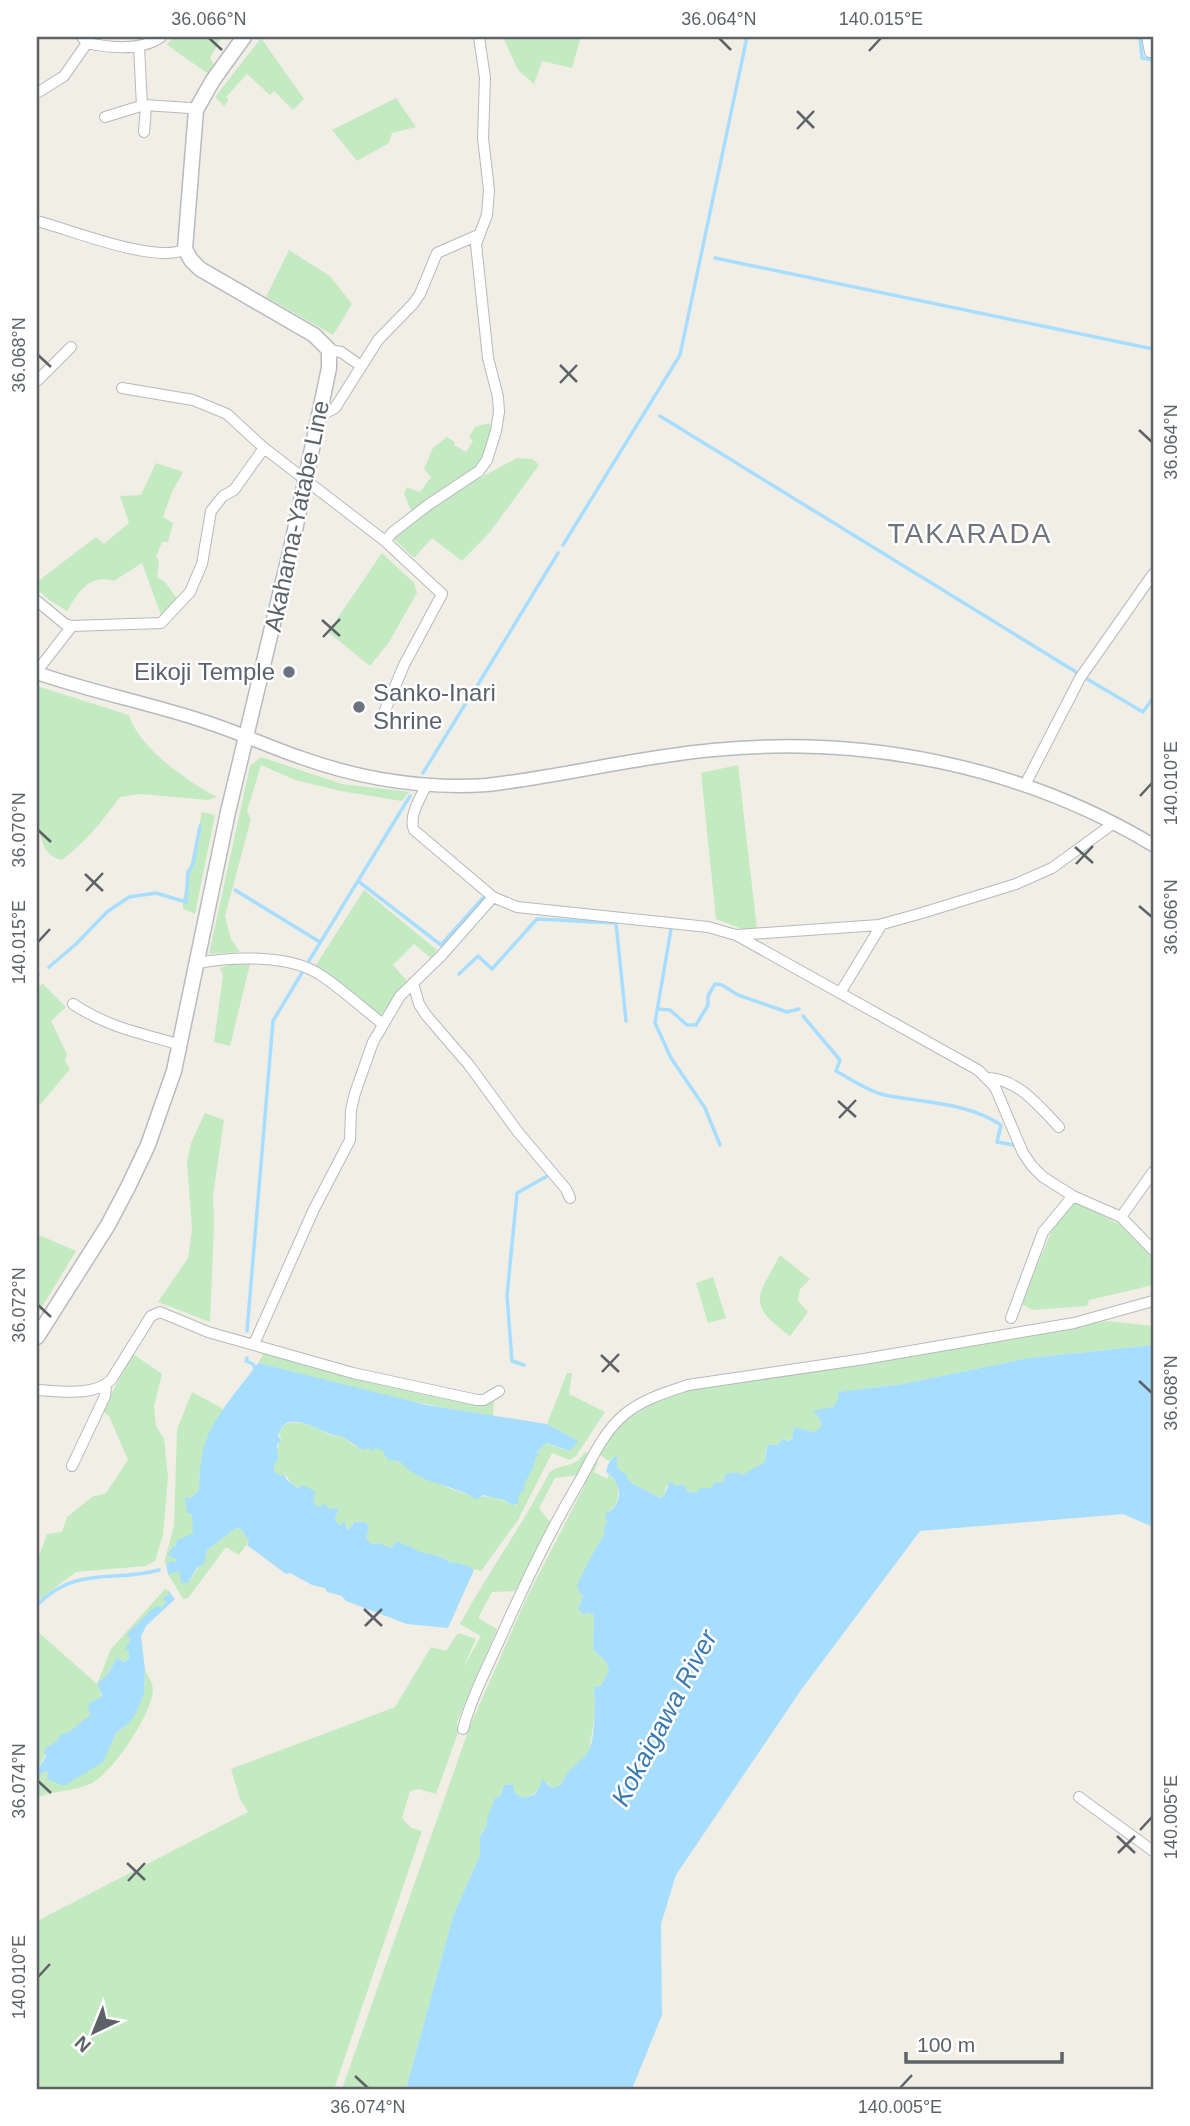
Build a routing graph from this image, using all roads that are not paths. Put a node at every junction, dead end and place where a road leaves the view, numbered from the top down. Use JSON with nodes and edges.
{"nodes":[{"id":1,"x":161,"y":37,"type":"edge"},
{"id":2,"x":244,"y":37,"type":"edge"},
{"id":3,"x":479,"y":37,"type":"edge"},
{"id":4,"x":1147,"y":37,"type":"edge"},
{"id":5,"x":84,"y":40,"type":"edge"},
{"id":6,"x":139,"y":46,"type":"junction"},
{"id":7,"x":1153,"y":52,"type":"edge"},
{"id":8,"x":37,"y":93,"type":"edge"},
{"id":9,"x":144,"y":106,"type":"junction"},
{"id":10,"x":196,"y":110,"type":"junction"},
{"id":11,"x":105,"y":117,"type":"dead end"},
{"id":12,"x":145,"y":132,"type":"dead end"},
{"id":13,"x":37,"y":221,"type":"edge"},
{"id":14,"x":478,"y":235,"type":"junction"},
{"id":15,"x":185,"y":249,"type":"junction"},
{"id":16,"x":71,"y":348,"type":"dead end"},
{"id":17,"x":329,"y":350,"type":"junction"},
{"id":18,"x":361,"y":366,"type":"junction"},
{"id":19,"x":37,"y":382,"type":"edge"},
{"id":20,"x":122,"y":388,"type":"dead end"},
{"id":21,"x":320,"y":416,"type":"junction"},
{"id":22,"x":264,"y":447,"type":"junction"},
{"id":23,"x":306,"y":480,"type":"junction"},
{"id":24,"x":385,"y":541,"type":"junction"},
{"id":25,"x":1153,"y":575,"type":"edge"},
{"id":26,"x":37,"y":601,"type":"edge"},
{"id":27,"x":72,"y":626,"type":"junction"},
{"id":28,"x":37,"y":672,"type":"edge"},
{"id":29,"x":383,"y":715,"type":"dead end"},
{"id":30,"x":246,"y":737,"type":"junction"},
{"id":31,"x":427,"y":784,"type":"junction"},
{"id":32,"x":1027,"y":786,"type":"junction"},
{"id":33,"x":1114,"y":823,"type":"junction"},
{"id":34,"x":1153,"y":845,"type":"edge"},
{"id":35,"x":493,"y":897,"type":"junction"},
{"id":36,"x":882,"y":924,"type":"junction"},
{"id":37,"x":736,"y":935,"type":"junction"},
{"id":38,"x":197,"y":963,"type":"junction"},
{"id":39,"x":413,"y":983,"type":"junction"},
{"id":40,"x":841,"y":993,"type":"junction"},
{"id":41,"x":73,"y":1004,"type":"dead end"},
{"id":42,"x":383,"y":1024,"type":"junction"},
{"id":43,"x":181,"y":1045,"type":"junction"},
{"id":44,"x":989,"y":1078,"type":"junction"},
{"id":45,"x":1059,"y":1127,"type":"dead end"},
{"id":46,"x":1153,"y":1172,"type":"edge"},
{"id":47,"x":1073,"y":1196,"type":"junction"},
{"id":48,"x":570,"y":1198,"type":"dead end"},
{"id":49,"x":1121,"y":1217,"type":"junction"},
{"id":50,"x":1153,"y":1250,"type":"edge"},
{"id":51,"x":1153,"y":1301,"type":"edge"},
{"id":52,"x":1011,"y":1318,"type":"dead end"},
{"id":53,"x":37,"y":1337,"type":"edge"},
{"id":54,"x":254,"y":1344,"type":"junction"},
{"id":55,"x":106,"y":1385,"type":"junction"},
{"id":56,"x":37,"y":1390,"type":"edge"},
{"id":57,"x":499,"y":1391,"type":"dead end"},
{"id":58,"x":72,"y":1466,"type":"dead end"},
{"id":59,"x":463,"y":1729,"type":"dead end"},
{"id":60,"x":1079,"y":1797,"type":"dead end"},
{"id":61,"x":1153,"y":1852,"type":"edge"}],
"edges":[{"from":1,"to":6,"type":"street"},
{"from":2,"to":10,"type":"main road"},
{"from":3,"to":14,"type":"street"},
{"from":4,"to":7,"type":"street"},
{"from":5,"to":6,"type":"street"},
{"from":5,"to":8,"type":"street"},
{"from":6,"to":9,"type":"street"},
{"from":9,"to":10,"type":"street"},
{"from":9,"to":11,"type":"street"},
{"from":9,"to":12,"type":"street"},
{"from":10,"to":15,"type":"main road"},
{"from":13,"to":15,"type":"street"},
{"from":14,"to":18,"type":"street"},
{"from":14,"to":24,"type":"street"},
{"from":15,"to":17,"type":"main road"},
{"from":16,"to":19,"type":"street"},
{"from":17,"to":18,"type":"street"},
{"from":17,"to":21,"type":"main road","name":"Akahama-Yatabe Line"},
{"from":18,"to":21,"type":"street"},
{"from":20,"to":22,"type":"street"},
{"from":21,"to":23,"type":"main road","name":"Akahama-Yatabe Line"},
{"from":22,"to":23,"type":"street"},
{"from":22,"to":27,"type":"street"},
{"from":23,"to":24,"type":"street"},
{"from":23,"to":30,"type":"main road","name":"Akahama-Yatabe Line"},
{"from":24,"to":29,"type":"street"},
{"from":25,"to":32,"type":"street"},
{"from":26,"to":27,"type":"street"},
{"from":27,"to":28,"type":"street"},
{"from":28,"to":30,"type":"street"},
{"from":30,"to":31,"type":"street"},
{"from":30,"to":38,"type":"main road","name":"Akahama-Yatabe Line"},
{"from":31,"to":32,"type":"street"},
{"from":31,"to":35,"type":"street"},
{"from":32,"to":33,"type":"street"},
{"from":33,"to":34,"type":"street"},
{"from":33,"to":36,"type":"street"},
{"from":35,"to":37,"type":"street"},
{"from":35,"to":39,"type":"street"},
{"from":36,"to":37,"type":"street"},
{"from":36,"to":40,"type":"street"},
{"from":37,"to":40,"type":"street"},
{"from":38,"to":42,"type":"street"},
{"from":38,"to":43,"type":"main road","name":"Akahama-Yatabe Line"},
{"from":39,"to":42,"type":"street"},
{"from":39,"to":48,"type":"street"},
{"from":40,"to":44,"type":"street"},
{"from":41,"to":43,"type":"street"},
{"from":42,"to":54,"type":"street"},
{"from":43,"to":53,"type":"main road","name":"Akahama-Yatabe Line"},
{"from":44,"to":45,"type":"street"},
{"from":44,"to":47,"type":"street"},
{"from":46,"to":49,"type":"street"},
{"from":47,"to":49,"type":"street"},
{"from":47,"to":52,"type":"street"},
{"from":49,"to":50,"type":"street"},
{"from":51,"to":59,"type":"street"},
{"from":54,"to":55,"type":"street"},
{"from":54,"to":57,"type":"street"},
{"from":55,"to":56,"type":"street"},
{"from":55,"to":58,"type":"street"},
{"from":60,"to":61,"type":"street"}]}
